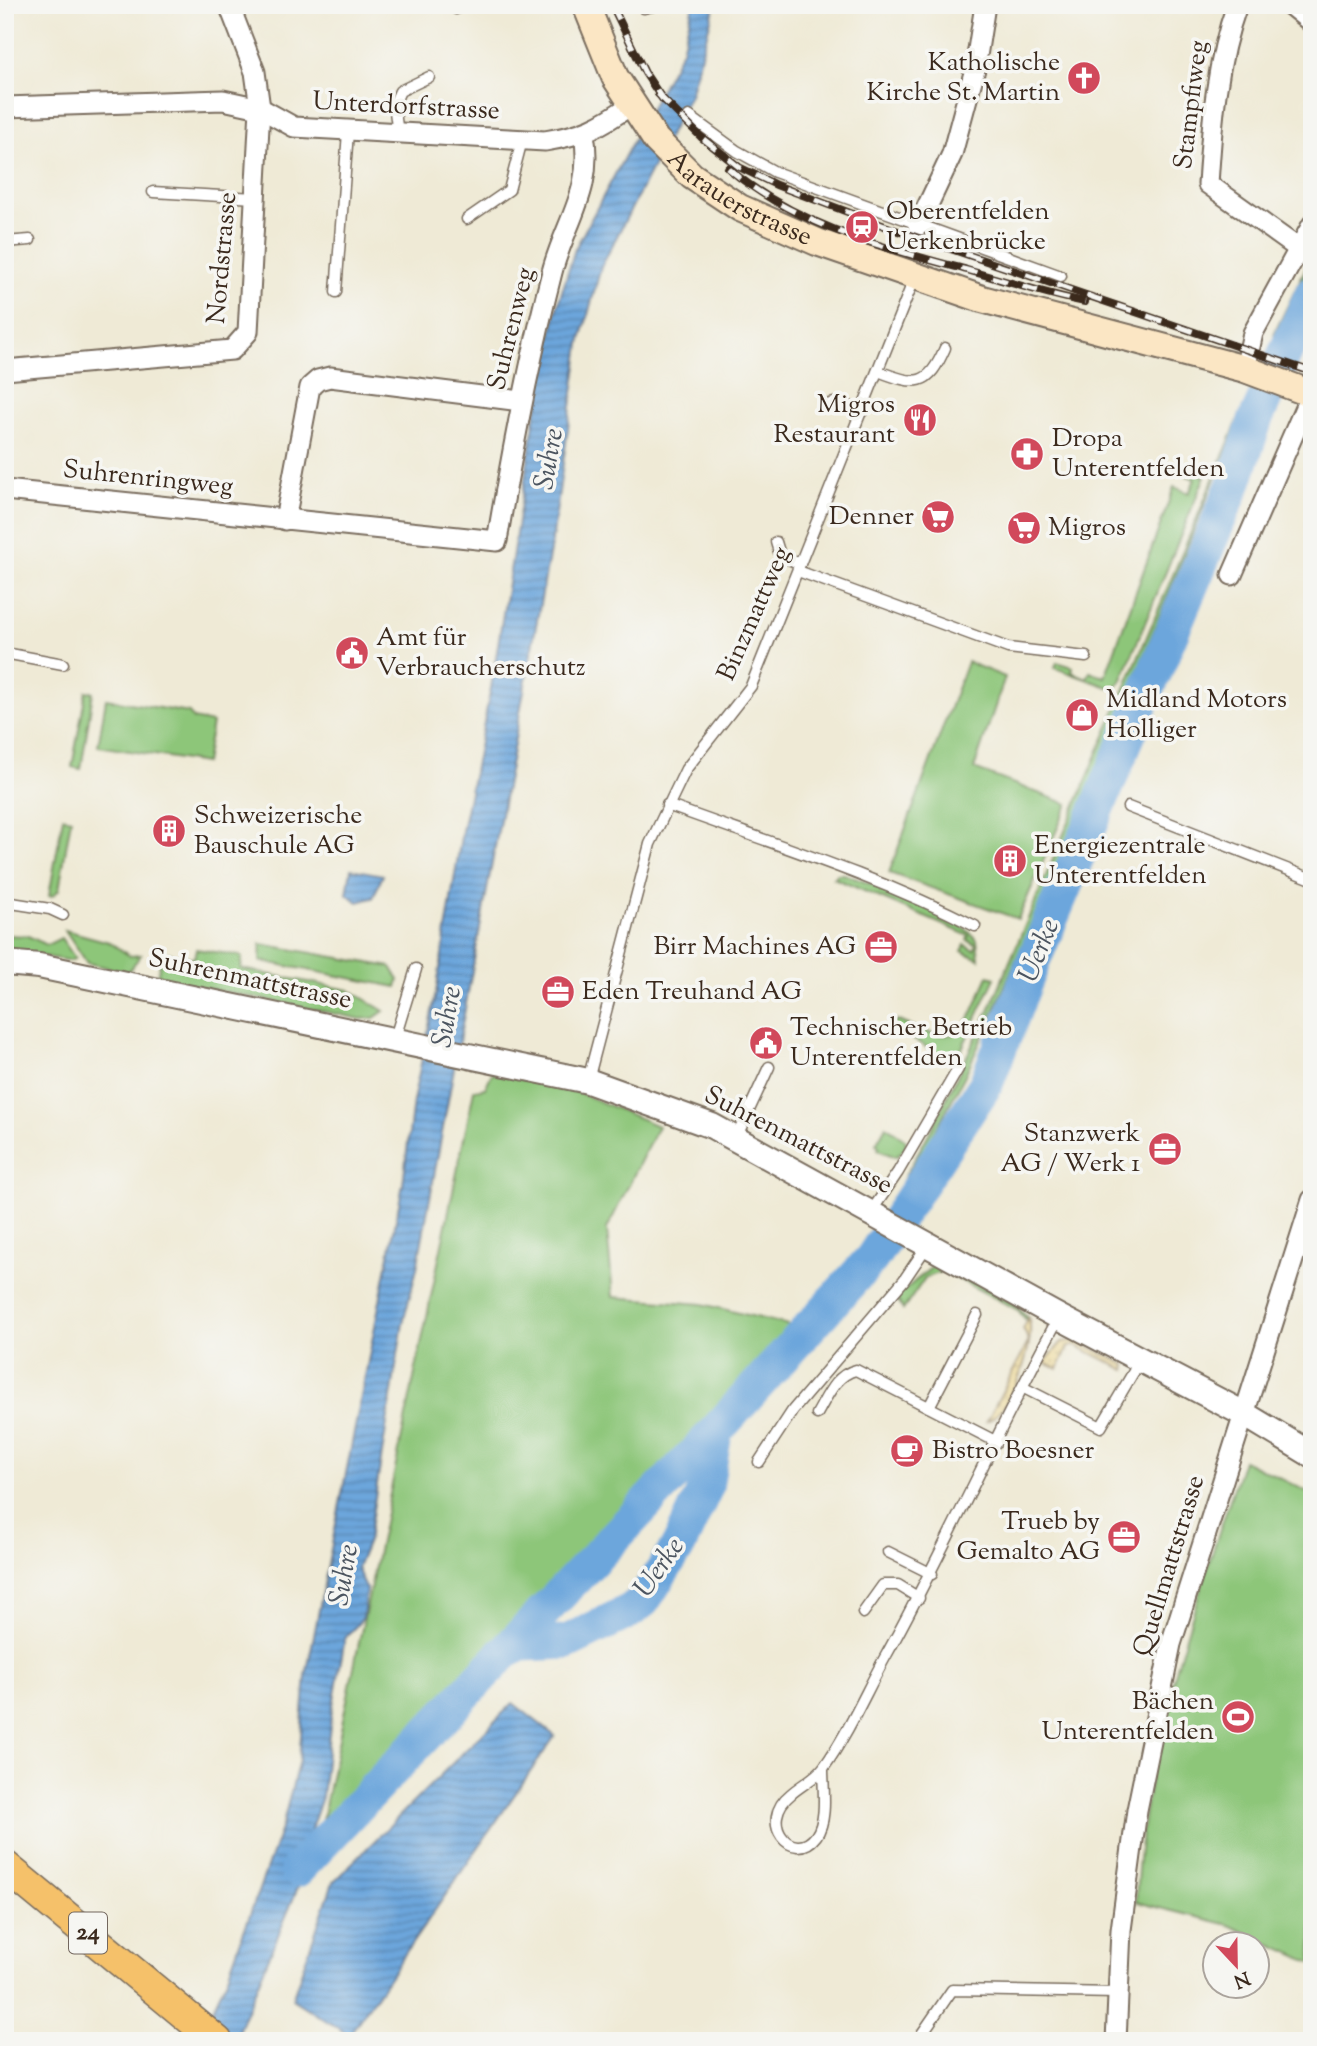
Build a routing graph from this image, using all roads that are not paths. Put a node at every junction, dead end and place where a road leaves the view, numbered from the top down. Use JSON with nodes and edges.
{"nodes":[{"id":1,"x":229,"y":5,"type":"edge"},
{"id":2,"x":586,"y":5,"type":"edge"},
{"id":3,"x":640,"y":5,"type":"edge"},
{"id":4,"x":657,"y":5,"type":"edge"},
{"id":5,"x":985,"y":5,"type":"edge"},
{"id":6,"x":1237,"y":5,"type":"edge"},
{"id":7,"x":1290,"y":5,"type":"edge"},
{"id":8,"x":1312,"y":23,"type":"edge"},
{"id":9,"x":429,"y":77,"type":"dead end"},
{"id":10,"x":5,"y":107,"type":"edge"},
{"id":11,"x":634,"y":107,"type":"junction"},
{"id":12,"x":260,"y":108,"type":"junction"},
{"id":13,"x":689,"y":116,"type":"dead end"},
{"id":14,"x":348,"y":132,"type":"junction"},
{"id":15,"x":584,"y":134,"type":"junction"},
{"id":16,"x":398,"y":135,"type":"junction"},
{"id":17,"x":522,"y":140,"type":"junction"},
{"id":18,"x":153,"y":192,"type":"dead end"},
{"id":19,"x":255,"y":198,"type":"junction"},
{"id":20,"x":467,"y":219,"type":"dead end"},
{"id":21,"x":1312,"y":225,"type":"edge"},
{"id":22,"x":918,"y":226,"type":"junction"},
{"id":23,"x":30,"y":240,"type":"dead end"},
{"id":24,"x":5,"y":242,"type":"edge"},
{"id":25,"x":1300,"y":249,"type":"junction"},
{"id":26,"x":1061,"y":276,"type":"dead end"},
{"id":27,"x":915,"y":277,"type":"junction"},
{"id":28,"x":336,"y":292,"type":"dead end"},
{"id":29,"x":945,"y":348,"type":"dead end"},
{"id":30,"x":5,"y":370,"type":"edge"},
{"id":31,"x":878,"y":371,"type":"junction"},
{"id":32,"x":1251,"y":371,"type":"junction"},
{"id":33,"x":1308,"y":393,"type":"edge"},
{"id":34,"x":521,"y":401,"type":"junction"},
{"id":35,"x":830,"y":404,"type":"dead end"},
{"id":36,"x":863,"y":411,"type":"junction"},
{"id":37,"x":5,"y":490,"type":"edge"},
{"id":38,"x":285,"y":520,"type":"junction"},
{"id":39,"x":497,"y":541,"type":"joint"},
{"id":40,"x":776,"y":542,"type":"dead end"},
{"id":41,"x":799,"y":567,"type":"junction"},
{"id":42,"x":1232,"y":575,"type":"dead end"},
{"id":43,"x":5,"y":653,"type":"edge"},
{"id":44,"x":1086,"y":657,"type":"dead end"},
{"id":45,"x":63,"y":664,"type":"dead end"},
{"id":46,"x":667,"y":805,"type":"junction"},
{"id":47,"x":1128,"y":807,"type":"dead end"},
{"id":48,"x":1312,"y":879,"type":"edge"},
{"id":49,"x":5,"y":902,"type":"edge"},
{"id":50,"x":63,"y":915,"type":"dead end"},
{"id":51,"x":975,"y":926,"type":"dead end"},
{"id":52,"x":5,"y":963,"type":"edge"},
{"id":53,"x":416,"y":969,"type":"dead end"},
{"id":54,"x":402,"y":1043,"type":"junction"},
{"id":55,"x":769,"y":1067,"type":"dead end"},
{"id":56,"x":958,"y":1069,"type":"dead end"},
{"id":57,"x":588,"y":1081,"type":"junction"},
{"id":58,"x":735,"y":1138,"type":"junction"},
{"id":59,"x":1312,"y":1200,"type":"edge"},
{"id":60,"x":875,"y":1214,"type":"junction"},
{"id":61,"x":926,"y":1241,"type":"junction"},
{"id":62,"x":977,"y":1315,"type":"dead end"},
{"id":63,"x":1059,"y":1317,"type":"junction"},
{"id":64,"x":1141,"y":1360,"type":"junction"},
{"id":65,"x":1024,"y":1388,"type":"junction"},
{"id":66,"x":929,"y":1407,"type":"junction"},
{"id":67,"x":817,"y":1414,"type":"dead end"},
{"id":68,"x":1244,"y":1414,"type":"junction"},
{"id":69,"x":997,"y":1442,"type":"junction"},
{"id":70,"x":1312,"y":1455,"type":"edge"},
{"id":71,"x":759,"y":1462,"type":"dead end"},
{"id":72,"x":888,"y":1552,"type":"dead end"},
{"id":73,"x":932,"y":1574,"type":"junction"},
{"id":74,"x":919,"y":1598,"type":"junction"},
{"id":75,"x":863,"y":1613,"type":"dead end"},
{"id":76,"x":822,"y":1769,"type":"junction"},
{"id":77,"x":5,"y":1866,"type":"edge"},
{"id":78,"x":1117,"y":1993,"type":"junction"},
{"id":79,"x":218,"y":2041,"type":"edge"},
{"id":80,"x":917,"y":2041,"type":"edge"},
{"id":81,"x":1116,"y":2041,"type":"edge"}],
"edges":[{"from":1,"to":12,"type":"street","name":"Nordstrasse"},
{"from":2,"to":11,"type":"main road","name":"Aarauerstrasse"},
{"from":3,"to":4,"type":"lane"},
{"from":5,"to":22,"type":"street"},
{"from":6,"to":25,"type":"street","name":"Stampfiweg"},
{"from":7,"to":8,"type":"street"},
{"from":9,"to":16,"type":"lane"},
{"from":10,"to":12,"type":"street","name":"Unterdorfstrasse"},
{"from":11,"to":15,"type":"street","name":"Unterdorfstrasse"},
{"from":11,"to":27,"type":"main road","name":"Aarauerstrasse"},
{"from":12,"to":14,"type":"street","name":"Unterdorfstrasse"},
{"from":12,"to":19,"type":"street","name":"Nordstrasse"},
{"from":13,"to":22,"type":"lane"},
{"from":14,"to":16,"type":"street","name":"Unterdorfstrasse"},
{"from":14,"to":28,"type":"lane"},
{"from":15,"to":17,"type":"street","name":"Unterdorfstrasse"},
{"from":15,"to":34,"type":"street","name":"Suhrenweg"},
{"from":16,"to":17,"type":"street","name":"Unterdorfstrasse"},
{"from":17,"to":20,"type":"lane"},
{"from":18,"to":19,"type":"lane"},
{"from":19,"to":30,"type":"street","name":"Nordstrasse"},
{"from":21,"to":25,"type":"street"},
{"from":22,"to":26,"type":"lane"},
{"from":23,"to":24,"type":"lane"},
{"from":25,"to":32,"type":"street"},
{"from":27,"to":31,"type":"lane","name":"Binzmattweg"},
{"from":27,"to":32,"type":"main road","name":"Aarauerstrasse"},
{"from":29,"to":31,"type":"lane"},
{"from":31,"to":36,"type":"lane","name":"Binzmattweg"},
{"from":32,"to":33,"type":"main road","name":"Aarauerstrasse"},
{"from":33,"to":42,"type":"street"},
{"from":34,"to":38,"type":"street"},
{"from":34,"to":39,"type":"street","name":"Suhrenweg"},
{"from":35,"to":36,"type":"lane"},
{"from":36,"to":41,"type":"lane","name":"Binzmattweg"},
{"from":37,"to":38,"type":"street","name":"Suhrenringweg"},
{"from":38,"to":39,"type":"street","name":"Suhrenringweg"},
{"from":40,"to":41,"type":"lane"},
{"from":41,"to":44,"type":"lane"},
{"from":41,"to":46,"type":"lane","name":"Binzmattweg"},
{"from":43,"to":45,"type":"lane"},
{"from":46,"to":51,"type":"lane"},
{"from":46,"to":57,"type":"lane","name":"Binzmattweg"},
{"from":47,"to":48,"type":"lane"},
{"from":49,"to":50,"type":"lane"},
{"from":52,"to":54,"type":"street","name":"Suhrenmattstrasse"},
{"from":53,"to":54,"type":"lane"},
{"from":54,"to":57,"type":"street","name":"Suhrenmattstrasse"},
{"from":55,"to":58,"type":"lane"},
{"from":56,"to":60,"type":"lane"},
{"from":57,"to":58,"type":"street","name":"Suhrenmattstrasse"},
{"from":58,"to":60,"type":"street","name":"Suhrenmattstrasse"},
{"from":59,"to":68,"type":"street","name":"Quellmattstrasse"},
{"from":60,"to":61,"type":"street","name":"Suhrenmattstrasse"},
{"from":61,"to":63,"type":"street","name":"Suhrenmattstrasse"},
{"from":61,"to":71,"type":"lane"},
{"from":62,"to":66,"type":"lane"},
{"from":63,"to":64,"type":"street","name":"Suhrenmattstrasse"},
{"from":63,"to":65,"type":"lane"},
{"from":64,"to":65,"type":"lane"},
{"from":64,"to":68,"type":"street","name":"Suhrenmattstrasse"},
{"from":65,"to":69,"type":"lane"},
{"from":66,"to":67,"type":"lane"},
{"from":66,"to":69,"type":"lane"},
{"from":68,"to":70,"type":"street","name":"Suhrenmattstrasse"},
{"from":68,"to":78,"type":"street","name":"Quellmattstrasse"},
{"from":69,"to":73,"type":"lane"},
{"from":72,"to":73,"type":"lane"},
{"from":73,"to":74,"type":"lane"},
{"from":74,"to":75,"type":"lane"},
{"from":74,"to":76,"type":"lane"},
{"from":76,"to":76,"type":"lane"},
{"from":77,"to":79,"type":"main road","number":"24"},
{"from":78,"to":80,"type":"lane"},
{"from":78,"to":81,"type":"street","name":"Quellmattstrasse"}]}
